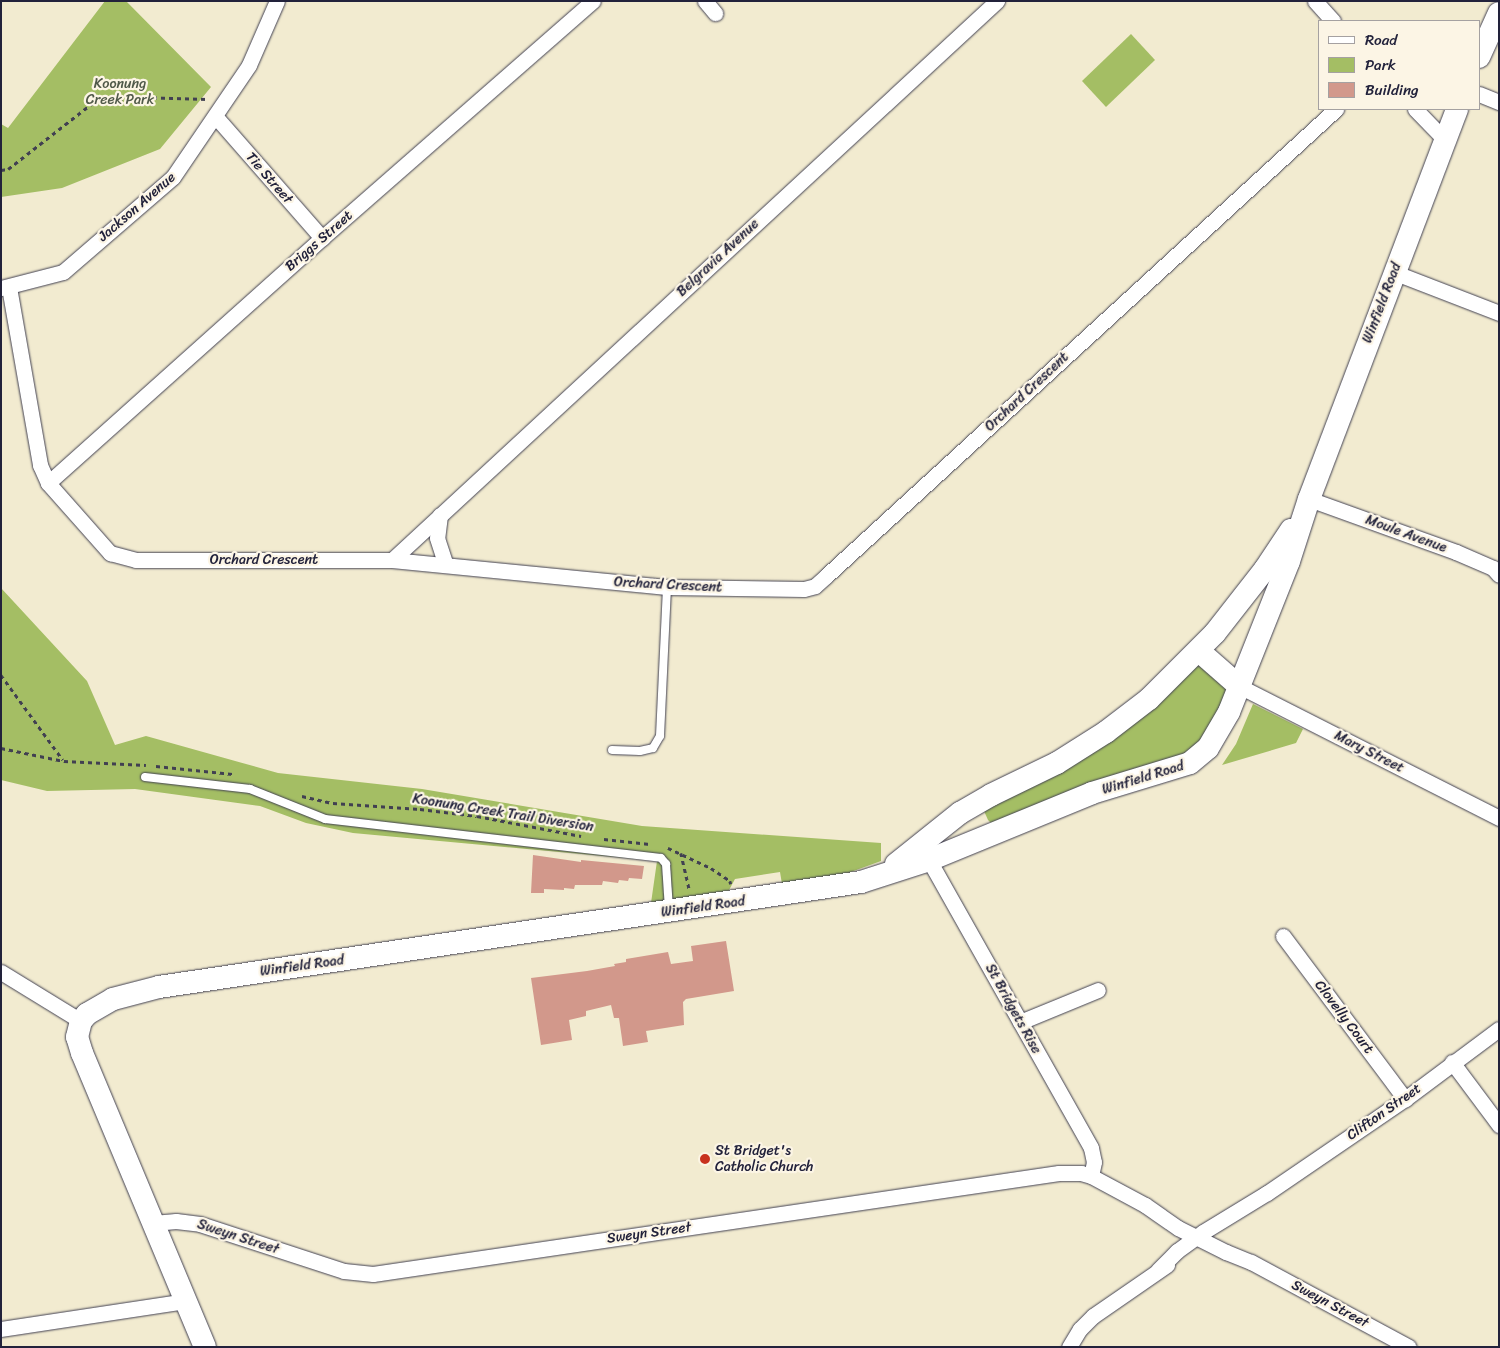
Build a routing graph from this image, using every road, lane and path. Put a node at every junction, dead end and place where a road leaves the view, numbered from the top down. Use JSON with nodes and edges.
{"nodes":[{"id":1,"x":277,"y":1,"type":"edge"},
{"id":2,"x":593,"y":1,"type":"edge"},
{"id":3,"x":996,"y":1,"type":"edge"},
{"id":4,"x":1315,"y":1,"type":"edge"},
{"id":5,"x":1499,"y":13,"type":"edge"},
{"id":6,"x":1333,"y":20,"type":"edge"},
{"id":7,"x":1480,"y":55,"type":"edge"},
{"id":8,"x":1480,"y":94,"type":"edge"},
{"id":9,"x":227,"y":100,"type":"junction"},
{"id":10,"x":1499,"y":102,"type":"edge"},
{"id":11,"x":1335,"y":110,"type":"edge"},
{"id":12,"x":1416,"y":110,"type":"edge"},
{"id":13,"x":1457,"y":110,"type":"edge"},
{"id":14,"x":216,"y":117,"type":"junction"},
{"id":15,"x":1445,"y":140,"type":"junction"},
{"id":16,"x":1,"y":170,"type":"edge"},
{"id":17,"x":322,"y":238,"type":"junction"},
{"id":18,"x":1393,"y":272,"type":"junction"},
{"id":19,"x":5,"y":287,"type":"edge"},
{"id":20,"x":1499,"y":313,"type":"edge"},
{"id":21,"x":48,"y":483,"type":"junction"},
{"id":22,"x":1309,"y":498,"type":"junction"},
{"id":23,"x":440,"y":516,"type":"junction"},
{"id":24,"x":392,"y":560,"type":"junction"},
{"id":25,"x":446,"y":565,"type":"junction"},
{"id":26,"x":1499,"y":575,"type":"edge"},
{"id":27,"x":667,"y":587,"type":"junction"},
{"id":28,"x":1199,"y":651,"type":"junction"},
{"id":29,"x":1,"y":676,"type":"edge"},
{"id":30,"x":1239,"y":686,"type":"junction"},
{"id":31,"x":1,"y":748,"type":"edge"},
{"id":32,"x":612,"y":750,"type":"dead end"},
{"id":33,"x":64,"y":761,"type":"junction"},
{"id":34,"x":240,"y":776,"type":"dead end"},
{"id":35,"x":145,"y":777,"type":"dead end"},
{"id":36,"x":296,"y":795,"type":"dead end"},
{"id":37,"x":1499,"y":818,"type":"edge"},
{"id":38,"x":582,"y":836,"type":"dead end"},
{"id":39,"x":601,"y":839,"type":"dead end"},
{"id":40,"x":658,"y":846,"type":"dead end"},
{"id":41,"x":664,"y":847,"type":"dead end"},
{"id":42,"x":681,"y":853,"type":"junction"},
{"id":43,"x":925,"y":853,"type":"junction"},
{"id":44,"x":734,"y":902,"type":"junction"},
{"id":45,"x":693,"y":908,"type":"junction"},
{"id":46,"x":670,"y":911,"type":"junction"},
{"id":47,"x":1283,"y":936,"type":"dead end"},
{"id":48,"x":1,"y":972,"type":"edge"},
{"id":49,"x":1098,"y":990,"type":"dead end"},
{"id":50,"x":81,"y":1021,"type":"junction"},
{"id":51,"x":1020,"y":1022,"type":"junction"},
{"id":52,"x":1499,"y":1029,"type":"edge"},
{"id":53,"x":1452,"y":1062,"type":"junction"},
{"id":54,"x":1404,"y":1098,"type":"junction"},
{"id":55,"x":1499,"y":1125,"type":"edge"},
{"id":56,"x":1091,"y":1176,"type":"junction"},
{"id":57,"x":153,"y":1223,"type":"junction"},
{"id":58,"x":1204,"y":1237,"type":"junction"},
{"id":59,"x":186,"y":1301,"type":"junction"},
{"id":60,"x":1,"y":1329,"type":"edge"},
{"id":61,"x":1392,"y":1343,"type":"edge"},
{"id":62,"x":205,"y":1347,"type":"edge"},
{"id":63,"x":1069,"y":1347,"type":"edge"},
{"id":64,"x":1408,"y":1347,"type":"edge"}],
"edges":[{"from":1,"to":9,"type":"street","name":"Jackson Avenue"},
{"from":2,"to":17,"type":"street","name":"Briggs Street"},
{"from":3,"to":23,"type":"street","name":"Belgravia Avenue"},
{"from":4,"to":6,"type":"street"},
{"from":5,"to":7,"type":"street"},
{"from":8,"to":10,"type":"street"},
{"from":9,"to":14,"type":"street","name":"Jackson Avenue"},
{"from":9,"to":16,"type":"path"},
{"from":11,"to":27,"type":"street","name":"Orchard Crescent"},
{"from":12,"to":15,"type":"street"},
{"from":13,"to":15,"type":"street","name":"Winfield Road"},
{"from":14,"to":17,"type":"street","name":"Tie Street"},
{"from":14,"to":19,"type":"street","name":"Jackson Avenue"},
{"from":15,"to":18,"type":"street","name":"Winfield Road"},
{"from":17,"to":21,"type":"street","name":"Briggs Street"},
{"from":18,"to":20,"type":"street"},
{"from":18,"to":22,"type":"street","name":"Winfield Road"},
{"from":19,"to":21,"type":"street","name":"Orchard Crescent"},
{"from":21,"to":24,"type":"street","name":"Orchard Crescent"},
{"from":22,"to":26,"type":"street","name":"Moule Avenue"},
{"from":22,"to":28,"type":"street","name":"Winfield Road"},
{"from":22,"to":30,"type":"street","name":"Winfield Road"},
{"from":23,"to":24,"type":"street","name":"Belgravia Avenue"},
{"from":23,"to":25,"type":"street"},
{"from":24,"to":25,"type":"street","name":"Orchard Crescent"},
{"from":25,"to":27,"type":"street","name":"Orchard Crescent"},
{"from":27,"to":32,"type":"lane"},
{"from":28,"to":30,"type":"street"},
{"from":28,"to":43,"type":"street","name":"Winfield Road"},
{"from":29,"to":33,"type":"path"},
{"from":30,"to":37,"type":"street","name":"Mary Street"},
{"from":30,"to":43,"type":"street","name":"Winfield Road"},
{"from":31,"to":33,"type":"path"},
{"from":33,"to":34,"type":"path"},
{"from":35,"to":46,"type":"lane"},
{"from":36,"to":38,"type":"path","name":"Koonung Creek Trail Diversion"},
{"from":39,"to":40,"type":"path","name":"Koonung Creek Trail Diversion"},
{"from":41,"to":42,"type":"path"},
{"from":42,"to":44,"type":"path"},
{"from":42,"to":45,"type":"path"},
{"from":43,"to":44,"type":"street","name":"Winfield Road"},
{"from":43,"to":51,"type":"street","name":"St Bridgets Rise"},
{"from":44,"to":45,"type":"street","name":"Winfield Road"},
{"from":45,"to":46,"type":"street","name":"Winfield Road"},
{"from":46,"to":50,"type":"street","name":"Winfield Road"},
{"from":47,"to":54,"type":"street","name":"Clovelly Court"},
{"from":48,"to":50,"type":"street"},
{"from":49,"to":51,"type":"street"},
{"from":50,"to":57,"type":"street"},
{"from":51,"to":56,"type":"street","name":"St Bridgets Rise"},
{"from":52,"to":53,"type":"street","name":"Clifton Street"},
{"from":53,"to":54,"type":"street","name":"Clifton Street"},
{"from":53,"to":55,"type":"street"},
{"from":54,"to":58,"type":"street","name":"Clifton Street"},
{"from":56,"to":57,"type":"street","name":"Sweyn Street"},
{"from":56,"to":58,"type":"street","name":"Sweyn Street"},
{"from":57,"to":59,"type":"street"},
{"from":58,"to":61,"type":"street","name":"Sweyn Street"},
{"from":58,"to":63,"type":"street","name":"Clifton Street"},
{"from":59,"to":60,"type":"street"},
{"from":59,"to":62,"type":"street"},
{"from":61,"to":64,"type":"street","name":"Sweyn Street"}]}
